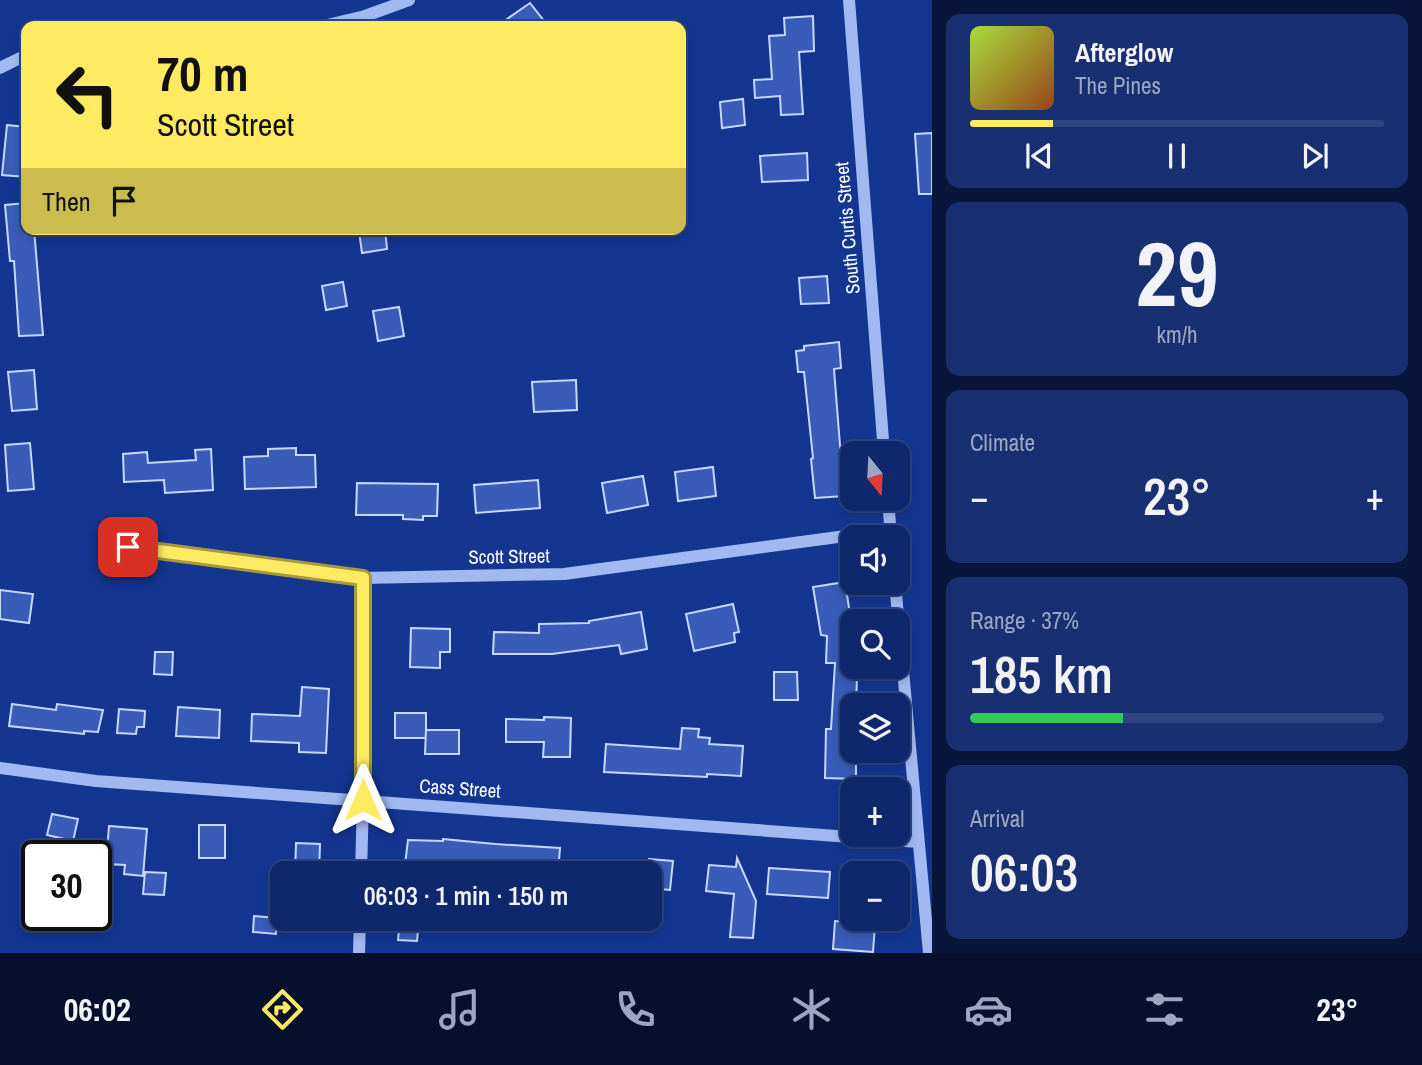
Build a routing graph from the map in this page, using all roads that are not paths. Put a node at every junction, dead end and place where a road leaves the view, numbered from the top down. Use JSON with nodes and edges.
{"nodes":[{"id":1,"x":409,"y":0,"type":"edge"},
{"id":2,"x":849,"y":0,"type":"edge"},
{"id":3,"x":344,"y":21,"type":"edge"},
{"id":4,"x":21,"y":58,"type":"edge"},
{"id":5,"x":0,"y":68,"type":"edge"},
{"id":6,"x":883,"y":441,"type":"edge"},
{"id":7,"x":840,"y":540,"type":"edge"},
{"id":8,"x":128,"y":547,"type":"dead end"},
{"id":9,"x":363,"y":578,"type":"junction"},
{"id":10,"x":896,"y":595,"type":"edge"},
{"id":11,"x":0,"y":768,"type":"edge"},
{"id":12,"x":363,"y":800,"type":"junction"},
{"id":13,"x":918,"y":842,"type":"junction"},
{"id":14,"x":361,"y":861,"type":"edge"},
{"id":15,"x":360,"y":931,"type":"edge"},
{"id":16,"x":359,"y":953,"type":"edge"},
{"id":17,"x":929,"y":953,"type":"edge"}],
"edges":[{"from":1,"to":3,"type":"street"},
{"from":2,"to":6,"type":"street","name":"South Curtis Street"},
{"from":4,"to":5,"type":"street"},
{"from":7,"to":9,"type":"street","name":"Scott Street"},
{"from":8,"to":9,"type":"street","name":"Scott Street"},
{"from":9,"to":12,"type":"street"},
{"from":10,"to":13,"type":"street"},
{"from":11,"to":12,"type":"street","name":"Cass Street"},
{"from":12,"to":13,"type":"street","name":"Cass Street"},
{"from":12,"to":14,"type":"street"},
{"from":13,"to":17,"type":"street"},
{"from":15,"to":16,"type":"street"}]}
